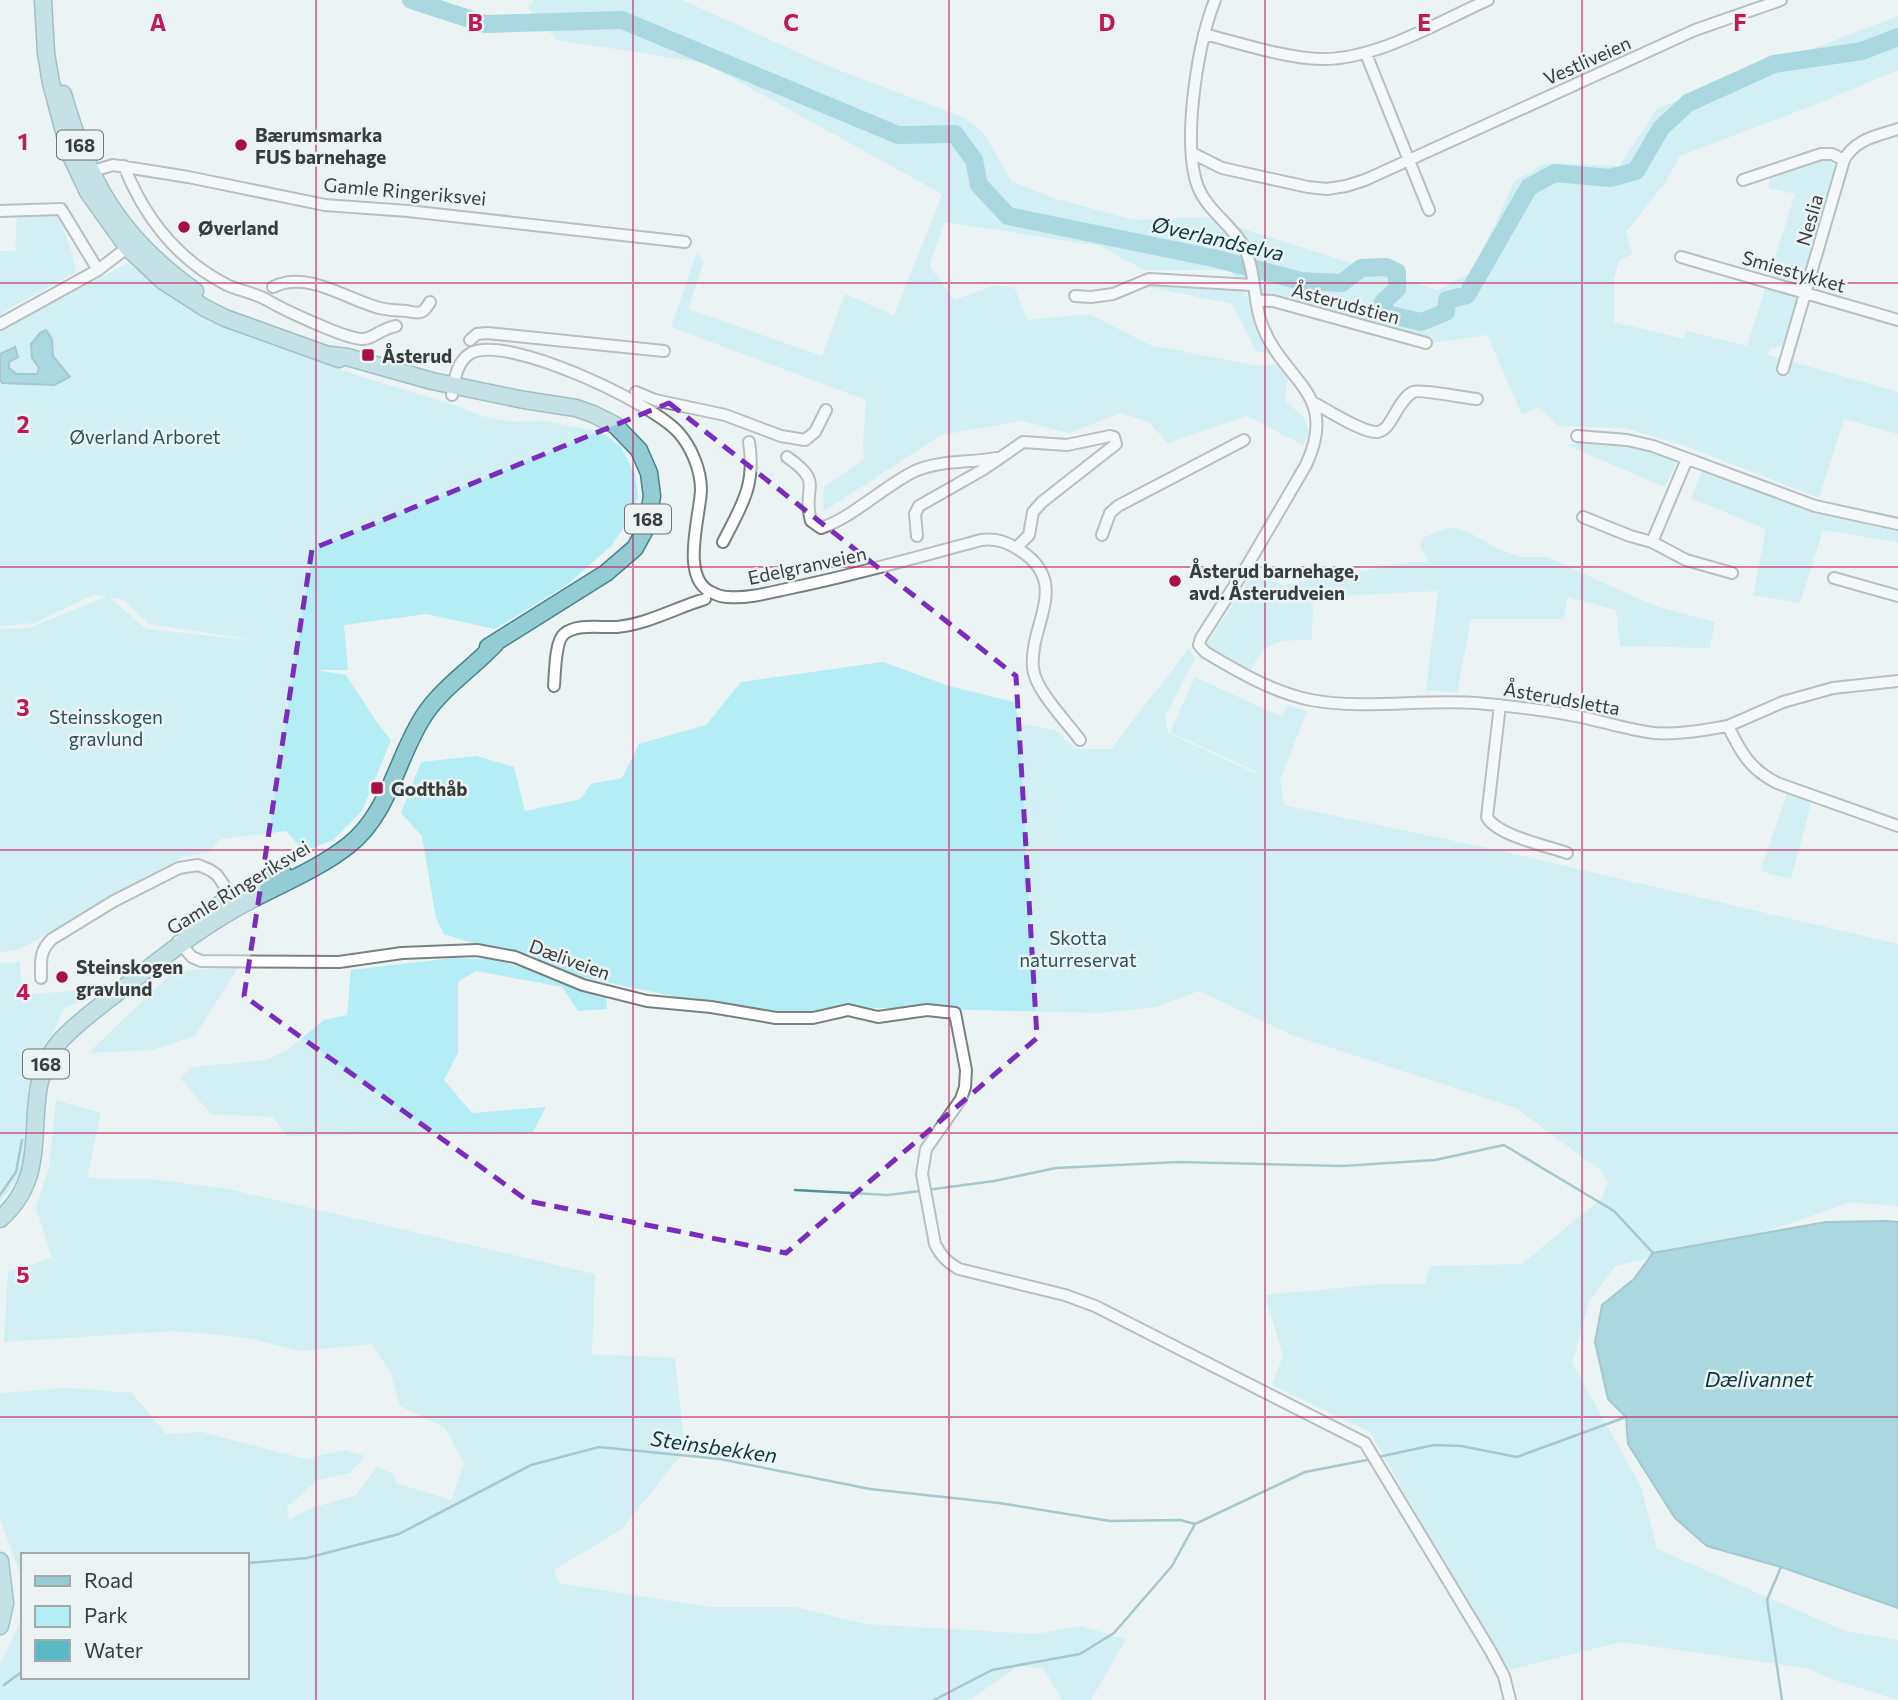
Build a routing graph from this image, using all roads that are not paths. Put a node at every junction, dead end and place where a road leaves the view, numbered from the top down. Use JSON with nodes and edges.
{"nodes":[{"id":1,"x":43,"y":0,"type":"edge"},
{"id":2,"x":1215,"y":0,"type":"edge"},
{"id":3,"x":1488,"y":0,"type":"edge"},
{"id":4,"x":1781,"y":0,"type":"edge"},
{"id":5,"x":1204,"y":34,"type":"junction"},
{"id":6,"x":1366,"y":54,"type":"junction"},
{"id":7,"x":1898,"y":129,"type":"edge"},
{"id":8,"x":1192,"y":153,"type":"junction"},
{"id":9,"x":1410,"y":160,"type":"junction"},
{"id":10,"x":1844,"y":160,"type":"junction"},
{"id":11,"x":124,"y":166,"type":"junction"},
{"id":12,"x":85,"y":173,"type":"junction"},
{"id":13,"x":1743,"y":180,"type":"dead end"},
{"id":14,"x":1429,"y":210,"type":"dead end"},
{"id":15,"x":0,"y":211,"type":"edge"},
{"id":16,"x":685,"y":242,"type":"dead end"},
{"id":17,"x":132,"y":245,"type":"junction"},
{"id":18,"x":1681,"y":257,"type":"dead end"},
{"id":19,"x":99,"y":270,"type":"junction"},
{"id":20,"x":1252,"y":285,"type":"junction"},
{"id":21,"x":274,"y":287,"type":"dead end"},
{"id":22,"x":1806,"y":293,"type":"junction"},
{"id":23,"x":1074,"y":296,"type":"dead end"},
{"id":24,"x":1256,"y":300,"type":"junction"},
{"id":25,"x":430,"y":302,"type":"dead end"},
{"id":26,"x":1898,"y":320,"type":"edge"},
{"id":27,"x":0,"y":324,"type":"edge"},
{"id":28,"x":396,"y":326,"type":"dead end"},
{"id":29,"x":470,"y":340,"type":"dead end"},
{"id":30,"x":1426,"y":344,"type":"dead end"},
{"id":31,"x":664,"y":351,"type":"dead end"},
{"id":32,"x":1783,"y":369,"type":"dead end"},
{"id":33,"x":453,"y":390,"type":"junction"},
{"id":34,"x":636,"y":392,"type":"dead end"},
{"id":35,"x":1476,"y":399,"type":"dead end"},
{"id":36,"x":1314,"y":403,"type":"junction"},
{"id":37,"x":826,"y":410,"type":"dead end"},
{"id":38,"x":1577,"y":436,"type":"dead end"},
{"id":39,"x":1244,"y":440,"type":"dead end"},
{"id":40,"x":749,"y":442,"type":"dead end"},
{"id":41,"x":787,"y":457,"type":"dead end"},
{"id":42,"x":1000,"y":457,"type":"junction"},
{"id":43,"x":1687,"y":459,"type":"junction"},
{"id":44,"x":1583,"y":517,"type":"dead end"},
{"id":45,"x":1898,"y":524,"type":"edge"},
{"id":46,"x":1102,"y":535,"type":"dead end"},
{"id":47,"x":917,"y":536,"type":"dead end"},
{"id":48,"x":723,"y":542,"type":"dead end"},
{"id":49,"x":1652,"y":542,"type":"junction"},
{"id":50,"x":1016,"y":548,"type":"junction"},
{"id":51,"x":1732,"y":573,"type":"dead end"},
{"id":52,"x":1834,"y":578,"type":"dead end"},
{"id":53,"x":1898,"y":596,"type":"edge"},
{"id":54,"x":705,"y":599,"type":"dead end"},
{"id":55,"x":1898,"y":681,"type":"edge"},
{"id":56,"x":554,"y":686,"type":"dead end"},
{"id":57,"x":1500,"y":705,"type":"junction"},
{"id":58,"x":1728,"y":726,"type":"junction"},
{"id":59,"x":1080,"y":740,"type":"dead end"},
{"id":60,"x":1898,"y":826,"type":"edge"},
{"id":61,"x":1567,"y":853,"type":"dead end"},
{"id":62,"x":236,"y":902,"type":"junction"},
{"id":63,"x":176,"y":946,"type":"junction"},
{"id":64,"x":41,"y":978,"type":"dead end"},
{"id":65,"x":0,"y":1219,"type":"edge"},
{"id":66,"x":0,"y":1561,"type":"edge"},
{"id":67,"x":0,"y":1626,"type":"edge"},
{"id":68,"x":1510,"y":1700,"type":"edge"}],
"edges":[{"from":1,"to":12,"type":"main road","name":"Gamle Ringeriksvei","number":"168"},
{"from":2,"to":5,"type":"street"},
{"from":3,"to":6,"type":"street"},
{"from":4,"to":9,"type":"street","name":"Vestliveien"},
{"from":5,"to":6,"type":"street"},
{"from":5,"to":8,"type":"street"},
{"from":6,"to":9,"type":"street"},
{"from":7,"to":10,"type":"street"},
{"from":8,"to":9,"type":"street","name":"Vestliveien"},
{"from":8,"to":20,"type":"street"},
{"from":9,"to":14,"type":"street"},
{"from":10,"to":13,"type":"street"},
{"from":10,"to":22,"type":"street","name":"Neslia"},
{"from":11,"to":12,"type":"street","name":"Gamle Ringeriksvei"},
{"from":11,"to":16,"type":"street","name":"Gamle Ringeriksvei"},
{"from":11,"to":28,"type":"street"},
{"from":12,"to":17,"type":"main road","name":"Gamle Ringeriksvei","number":"168"},
{"from":15,"to":19,"type":"street"},
{"from":17,"to":19,"type":"street"},
{"from":17,"to":33,"type":"main road","name":"Gamle Ringeriksvei","number":"168"},
{"from":18,"to":22,"type":"street","name":"Smiestykket"},
{"from":19,"to":27,"type":"street"},
{"from":20,"to":23,"type":"street"},
{"from":20,"to":24,"type":"street"},
{"from":21,"to":25,"type":"street"},
{"from":22,"to":26,"type":"street","name":"Smiestykket"},
{"from":22,"to":32,"type":"street","name":"Neslia"},
{"from":24,"to":30,"type":"street","name":"Åsterudstien"},
{"from":24,"to":36,"type":"street"},
{"from":29,"to":31,"type":"street"},
{"from":33,"to":50,"type":"street","name":"Edelgranveien"},
{"from":33,"to":62,"type":"main road","name":"Gamle Ringeriksvei","number":"168"},
{"from":34,"to":37,"type":"street"},
{"from":35,"to":36,"type":"street"},
{"from":36,"to":57,"type":"street","name":"Åsterudsletta"},
{"from":38,"to":43,"type":"street"},
{"from":39,"to":46,"type":"street"},
{"from":40,"to":48,"type":"street"},
{"from":41,"to":42,"type":"street"},
{"from":42,"to":47,"type":"street"},
{"from":42,"to":50,"type":"street"},
{"from":43,"to":45,"type":"street"},
{"from":43,"to":49,"type":"street"},
{"from":44,"to":49,"type":"street"},
{"from":49,"to":51,"type":"street"},
{"from":50,"to":59,"type":"street"},
{"from":52,"to":53,"type":"street"},
{"from":54,"to":56,"type":"street"},
{"from":55,"to":58,"type":"street","name":"Åsterudsletta"},
{"from":57,"to":58,"type":"street","name":"Åsterudsletta"},
{"from":57,"to":61,"type":"street"},
{"from":58,"to":60,"type":"street"},
{"from":62,"to":63,"type":"main road","name":"Gamle Ringeriksvei","number":"168"},
{"from":62,"to":64,"type":"street"},
{"from":63,"to":65,"type":"main road","name":"Gamle Ringeriksvei","number":"168"},
{"from":63,"to":68,"type":"street","name":"Dæliveien"},
{"from":66,"to":67,"type":"main road"}]}
